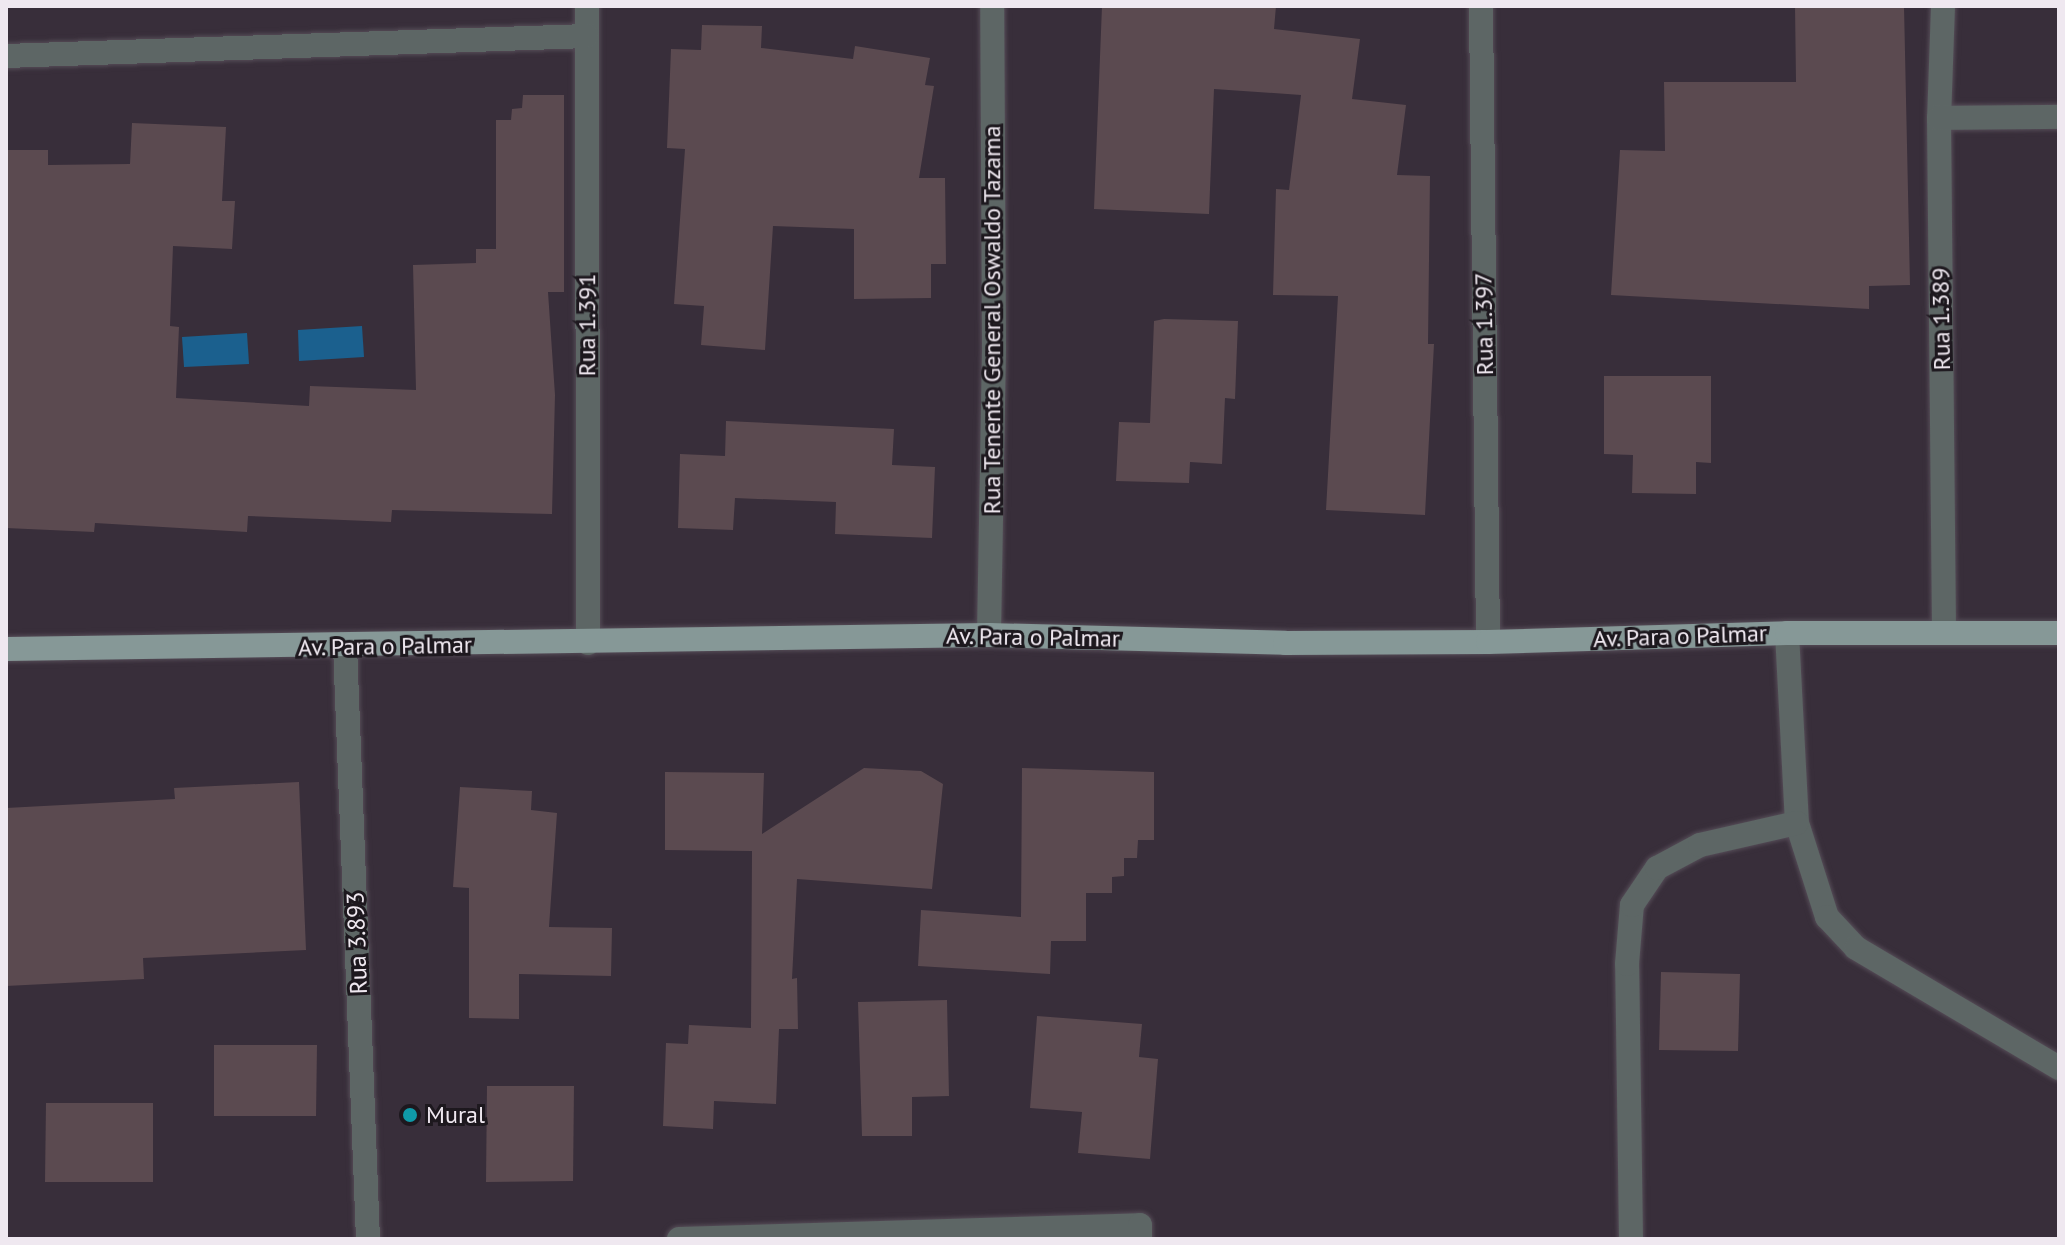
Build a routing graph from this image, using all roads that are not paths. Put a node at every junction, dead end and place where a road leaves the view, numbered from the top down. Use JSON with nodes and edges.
{"nodes":[{"id":1,"x":587,"y":6,"type":"edge"},
{"id":2,"x":992,"y":6,"type":"edge"},
{"id":3,"x":1481,"y":6,"type":"edge"},
{"id":4,"x":1943,"y":6,"type":"edge"},
{"id":5,"x":587,"y":36,"type":"junction"},
{"id":6,"x":6,"y":56,"type":"edge"},
{"id":7,"x":2059,"y":117,"type":"edge"},
{"id":8,"x":1939,"y":118,"type":"junction"},
{"id":9,"x":1944,"y":632,"type":"junction"},
{"id":10,"x":1787,"y":633,"type":"junction"},
{"id":11,"x":2059,"y":633,"type":"edge"},
{"id":12,"x":989,"y":635,"type":"junction"},
{"id":13,"x":1488,"y":642,"type":"junction"},
{"id":14,"x":588,"y":643,"type":"junction"},
{"id":15,"x":345,"y":646,"type":"junction"},
{"id":16,"x":6,"y":649,"type":"edge"},
{"id":17,"x":1797,"y":823,"type":"junction"},
{"id":18,"x":2059,"y":1068,"type":"edge"},
{"id":19,"x":1140,"y":1232,"type":"edge"},
{"id":20,"x":368,"y":1239,"type":"edge"},
{"id":21,"x":679,"y":1239,"type":"edge"},
{"id":22,"x":1631,"y":1239,"type":"edge"}],
"edges":[{"from":1,"to":5,"type":"street","name":"Rua 1.391"},
{"from":2,"to":12,"type":"street","name":"Rua Tenente General Oswaldo Tazama"},
{"from":3,"to":13,"type":"street","name":"Rua 1.397"},
{"from":4,"to":8,"type":"street","name":"Rua 1.389"},
{"from":5,"to":6,"type":"street"},
{"from":5,"to":14,"type":"street","name":"Rua 1.391"},
{"from":7,"to":8,"type":"street"},
{"from":8,"to":9,"type":"street","name":"Rua 1.389"},
{"from":9,"to":10,"type":"main road","name":"Av. Para o Palmar"},
{"from":9,"to":11,"type":"main road","name":"Av. Para o Palmar"},
{"from":10,"to":13,"type":"main road","name":"Av. Para o Palmar"},
{"from":10,"to":17,"type":"street"},
{"from":12,"to":13,"type":"main road","name":"Av. Para o Palmar"},
{"from":12,"to":14,"type":"main road","name":"Av. Para o Palmar"},
{"from":14,"to":15,"type":"main road","name":"Av. Para o Palmar"},
{"from":15,"to":16,"type":"main road","name":"Av. Para o Palmar"},
{"from":15,"to":20,"type":"street","name":"Rua 3.893"},
{"from":17,"to":18,"type":"street"},
{"from":17,"to":22,"type":"street"},
{"from":19,"to":21,"type":"street"}]}
